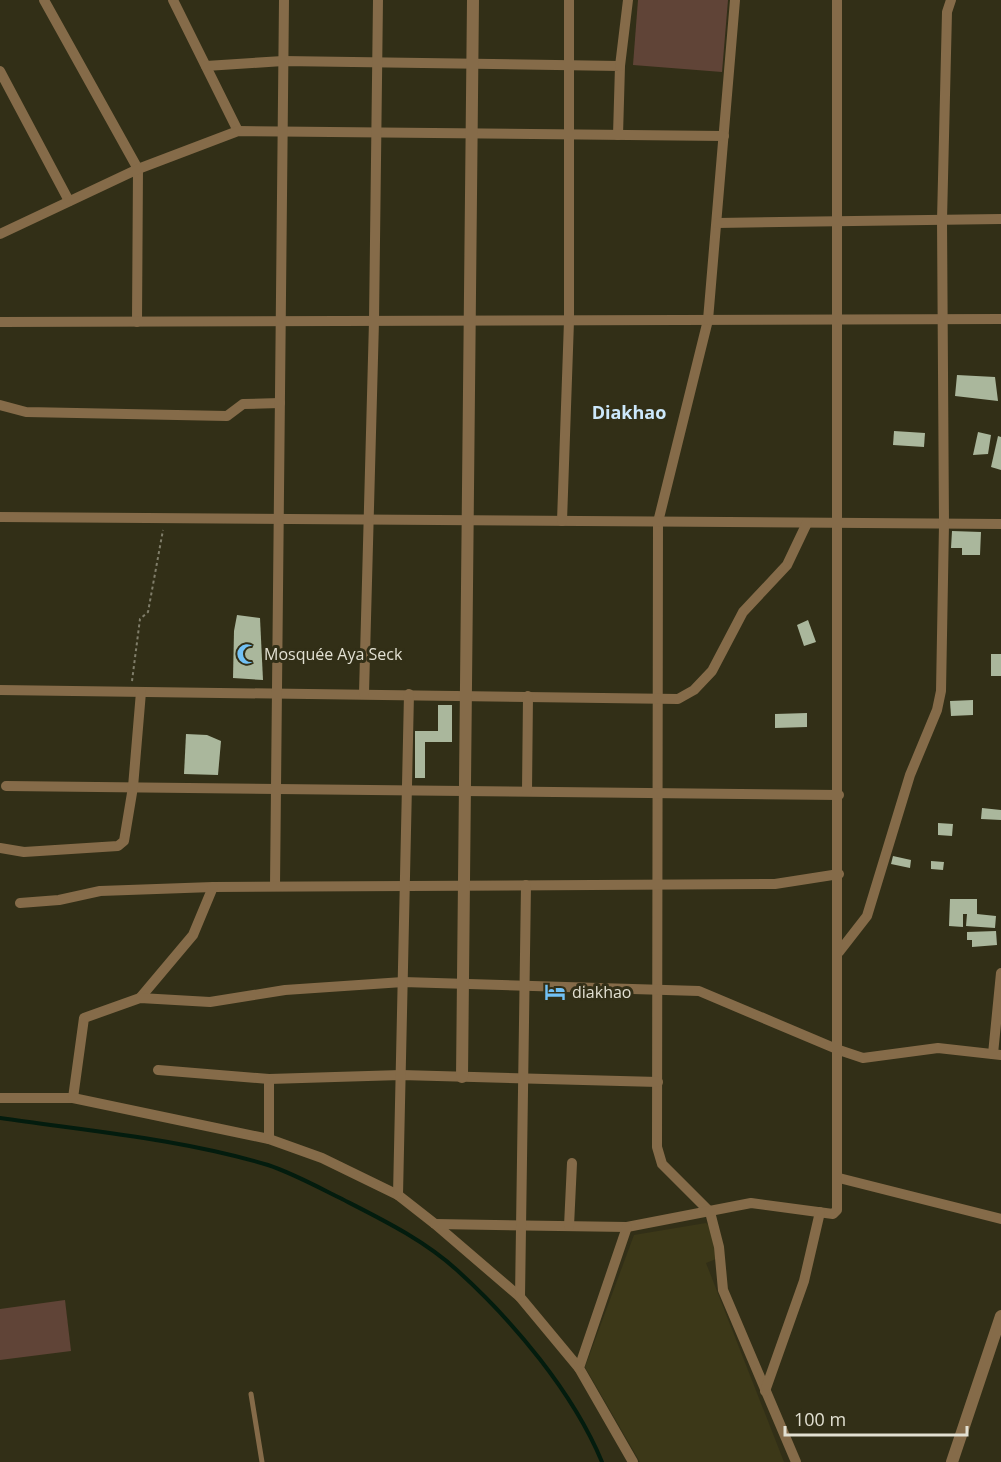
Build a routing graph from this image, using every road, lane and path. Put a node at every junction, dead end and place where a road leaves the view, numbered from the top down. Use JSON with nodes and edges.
{"nodes":[{"id":1,"x":44,"y":0,"type":"edge"},
{"id":2,"x":173,"y":0,"type":"edge"},
{"id":3,"x":183,"y":0,"type":"edge"},
{"id":4,"x":284,"y":0,"type":"edge"},
{"id":5,"x":378,"y":0,"type":"edge"},
{"id":6,"x":473,"y":0,"type":"edge"},
{"id":7,"x":569,"y":0,"type":"edge"},
{"id":8,"x":628,"y":0,"type":"edge"},
{"id":9,"x":735,"y":0,"type":"edge"},
{"id":10,"x":837,"y":0,"type":"edge"},
{"id":11,"x":951,"y":0,"type":"edge"},
{"id":12,"x":179,"y":11,"type":"junction"},
{"id":13,"x":283,"y":61,"type":"junction"},
{"id":14,"x":377,"y":63,"type":"junction"},
{"id":15,"x":472,"y":65,"type":"junction"},
{"id":16,"x":570,"y":65,"type":"junction"},
{"id":17,"x":206,"y":66,"type":"junction"},
{"id":18,"x":620,"y":66,"type":"junction"},
{"id":19,"x":0,"y":71,"type":"edge"},
{"id":20,"x":238,"y":131,"type":"junction"},
{"id":21,"x":283,"y":132,"type":"junction"},
{"id":22,"x":377,"y":133,"type":"junction"},
{"id":23,"x":472,"y":134,"type":"junction"},
{"id":24,"x":570,"y":135,"type":"junction"},
{"id":25,"x":618,"y":135,"type":"junction"},
{"id":26,"x":724,"y":136,"type":"junction"},
{"id":27,"x":138,"y":169,"type":"junction"},
{"id":28,"x":69,"y":201,"type":"junction"},
{"id":29,"x":1001,"y":219,"type":"edge"},
{"id":30,"x":942,"y":220,"type":"junction"},
{"id":31,"x":837,"y":221,"type":"junction"},
{"id":32,"x":717,"y":223,"type":"junction"},
{"id":33,"x":0,"y":234,"type":"edge"},
{"id":34,"x":1001,"y":319,"type":"edge"},
{"id":35,"x":708,"y":320,"type":"junction"},
{"id":36,"x":837,"y":320,"type":"junction"},
{"id":37,"x":942,"y":320,"type":"junction"},
{"id":38,"x":281,"y":321,"type":"junction"},
{"id":39,"x":374,"y":321,"type":"junction"},
{"id":40,"x":470,"y":321,"type":"junction"},
{"id":41,"x":569,"y":321,"type":"junction"},
{"id":42,"x":0,"y":322,"type":"edge"},
{"id":43,"x":138,"y":322,"type":"junction"},
{"id":44,"x":280,"y":403,"type":"junction"},
{"id":45,"x":0,"y":405,"type":"edge"},
{"id":46,"x":0,"y":517,"type":"edge"},
{"id":47,"x":165,"y":519,"type":"junction"},
{"id":48,"x":279,"y":519,"type":"junction"},
{"id":49,"x":369,"y":520,"type":"junction"},
{"id":50,"x":468,"y":520,"type":"junction"},
{"id":51,"x":562,"y":521,"type":"junction"},
{"id":52,"x":658,"y":522,"type":"junction"},
{"id":53,"x":807,"y":523,"type":"junction"},
{"id":54,"x":838,"y":523,"type":"junction"},
{"id":55,"x":944,"y":524,"type":"junction"},
{"id":56,"x":1001,"y":524,"type":"edge"},
{"id":57,"x":0,"y":690,"type":"edge"},
{"id":58,"x":136,"y":692,"type":"junction"},
{"id":59,"x":277,"y":692,"type":"junction"},
{"id":60,"x":364,"y":693,"type":"junction"},
{"id":61,"x":409,"y":694,"type":"junction"},
{"id":62,"x":466,"y":695,"type":"junction"},
{"id":63,"x":528,"y":696,"type":"junction"},
{"id":64,"x":658,"y":700,"type":"junction"},
{"id":65,"x":6,"y":786,"type":"dead end"},
{"id":66,"x":133,"y":787,"type":"junction"},
{"id":67,"x":276,"y":789,"type":"junction"},
{"id":68,"x":406,"y":790,"type":"junction"},
{"id":69,"x":465,"y":791,"type":"junction"},
{"id":70,"x":527,"y":791,"type":"junction"},
{"id":71,"x":658,"y":793,"type":"junction"},
{"id":72,"x":839,"y":795,"type":"junction"},
{"id":73,"x":0,"y":848,"type":"edge"},
{"id":74,"x":839,"y":874,"type":"junction"},
{"id":75,"x":658,"y":884,"type":"junction"},
{"id":76,"x":464,"y":885,"type":"junction"},
{"id":77,"x":526,"y":885,"type":"junction"},
{"id":78,"x":275,"y":886,"type":"junction"},
{"id":79,"x":405,"y":886,"type":"junction"},
{"id":80,"x":213,"y":887,"type":"junction"},
{"id":81,"x":20,"y":903,"type":"dead end"},
{"id":82,"x":839,"y":952,"type":"junction"},
{"id":83,"x":1001,"y":973,"type":"edge"},
{"id":84,"x":403,"y":982,"type":"junction"},
{"id":85,"x":463,"y":986,"type":"junction"},
{"id":86,"x":524,"y":987,"type":"junction"},
{"id":87,"x":658,"y":990,"type":"junction"},
{"id":88,"x":141,"y":998,"type":"junction"},
{"id":89,"x":839,"y":1050,"type":"junction"},
{"id":90,"x":997,"y":1055,"type":"edge"},
{"id":91,"x":158,"y":1070,"type":"dead end"},
{"id":92,"x":400,"y":1075,"type":"junction"},
{"id":93,"x":462,"y":1077,"type":"junction"},
{"id":94,"x":523,"y":1078,"type":"junction"},
{"id":95,"x":269,"y":1079,"type":"junction"},
{"id":96,"x":658,"y":1082,"type":"junction"},
{"id":97,"x":0,"y":1098,"type":"edge"},
{"id":98,"x":74,"y":1098,"type":"junction"},
{"id":99,"x":269,"y":1139,"type":"junction"},
{"id":100,"x":572,"y":1163,"type":"dead end"},
{"id":101,"x":839,"y":1178,"type":"junction"},
{"id":102,"x":398,"y":1195,"type":"junction"},
{"id":103,"x":710,"y":1212,"type":"junction"},
{"id":104,"x":820,"y":1212,"type":"junction"},
{"id":105,"x":1001,"y":1219,"type":"edge"},
{"id":106,"x":435,"y":1224,"type":"junction"},
{"id":107,"x":520,"y":1225,"type":"junction"},
{"id":108,"x":569,"y":1226,"type":"junction"},
{"id":109,"x":627,"y":1227,"type":"junction"},
{"id":110,"x":519,"y":1296,"type":"junction"},
{"id":111,"x":1001,"y":1316,"type":"edge"},
{"id":112,"x":579,"y":1368,"type":"junction"},
{"id":113,"x":765,"y":1391,"type":"junction"},
{"id":114,"x":251,"y":1394,"type":"dead end"},
{"id":115,"x":262,"y":1462,"type":"edge"},
{"id":116,"x":633,"y":1462,"type":"edge"},
{"id":117,"x":796,"y":1462,"type":"edge"},
{"id":118,"x":952,"y":1462,"type":"edge"}],
"edges":[{"from":1,"to":27,"type":"street"},
{"from":2,"to":12,"type":"street"},
{"from":3,"to":12,"type":"street"},
{"from":4,"to":13,"type":"street"},
{"from":5,"to":14,"type":"street"},
{"from":6,"to":15,"type":"street"},
{"from":7,"to":16,"type":"street"},
{"from":8,"to":18,"type":"street"},
{"from":9,"to":26,"type":"street"},
{"from":10,"to":31,"type":"street"},
{"from":11,"to":30,"type":"street"},
{"from":12,"to":17,"type":"street"},
{"from":13,"to":14,"type":"street"},
{"from":13,"to":17,"type":"street"},
{"from":13,"to":21,"type":"street"},
{"from":14,"to":15,"type":"street"},
{"from":14,"to":22,"type":"street"},
{"from":15,"to":16,"type":"street"},
{"from":15,"to":23,"type":"street"},
{"from":16,"to":18,"type":"street"},
{"from":16,"to":24,"type":"street"},
{"from":17,"to":20,"type":"street"},
{"from":18,"to":25,"type":"street"},
{"from":19,"to":28,"type":"street"},
{"from":20,"to":21,"type":"street"},
{"from":20,"to":27,"type":"street"},
{"from":21,"to":22,"type":"street"},
{"from":21,"to":38,"type":"street"},
{"from":22,"to":23,"type":"street"},
{"from":22,"to":39,"type":"street"},
{"from":23,"to":24,"type":"street"},
{"from":23,"to":40,"type":"street"},
{"from":24,"to":25,"type":"street"},
{"from":24,"to":41,"type":"street"},
{"from":25,"to":26,"type":"street"},
{"from":26,"to":32,"type":"street"},
{"from":27,"to":28,"type":"street"},
{"from":27,"to":43,"type":"street"},
{"from":28,"to":33,"type":"street"},
{"from":29,"to":30,"type":"street"},
{"from":30,"to":31,"type":"street"},
{"from":30,"to":37,"type":"street"},
{"from":31,"to":32,"type":"street"},
{"from":31,"to":36,"type":"street"},
{"from":32,"to":35,"type":"street"},
{"from":34,"to":37,"type":"street"},
{"from":35,"to":36,"type":"street"},
{"from":35,"to":41,"type":"street"},
{"from":35,"to":52,"type":"street"},
{"from":36,"to":37,"type":"street"},
{"from":36,"to":54,"type":"street"},
{"from":37,"to":55,"type":"street"},
{"from":38,"to":39,"type":"street"},
{"from":38,"to":43,"type":"street"},
{"from":38,"to":44,"type":"street"},
{"from":39,"to":40,"type":"street"},
{"from":39,"to":49,"type":"street"},
{"from":40,"to":41,"type":"street"},
{"from":40,"to":50,"type":"street"},
{"from":41,"to":51,"type":"street"},
{"from":42,"to":43,"type":"street"},
{"from":44,"to":45,"type":"street"},
{"from":44,"to":48,"type":"street"},
{"from":46,"to":47,"type":"street"},
{"from":47,"to":48,"type":"street"},
{"from":47,"to":58,"type":"path"},
{"from":48,"to":49,"type":"street"},
{"from":48,"to":59,"type":"street"},
{"from":49,"to":50,"type":"street"},
{"from":49,"to":60,"type":"street"},
{"from":50,"to":51,"type":"street"},
{"from":50,"to":62,"type":"street"},
{"from":51,"to":52,"type":"street"},
{"from":52,"to":53,"type":"street"},
{"from":52,"to":64,"type":"street"},
{"from":53,"to":54,"type":"street"},
{"from":53,"to":64,"type":"street"},
{"from":54,"to":55,"type":"street"},
{"from":54,"to":72,"type":"street"},
{"from":55,"to":56,"type":"street"},
{"from":55,"to":82,"type":"street"},
{"from":57,"to":58,"type":"street"},
{"from":58,"to":59,"type":"street"},
{"from":58,"to":66,"type":"street"},
{"from":59,"to":60,"type":"street"},
{"from":59,"to":67,"type":"street"},
{"from":60,"to":61,"type":"street"},
{"from":61,"to":62,"type":"street"},
{"from":61,"to":68,"type":"street"},
{"from":62,"to":63,"type":"street"},
{"from":62,"to":69,"type":"street"},
{"from":63,"to":64,"type":"street"},
{"from":63,"to":70,"type":"street"},
{"from":64,"to":71,"type":"street"},
{"from":65,"to":66,"type":"street"},
{"from":66,"to":67,"type":"street"},
{"from":66,"to":73,"type":"street"},
{"from":67,"to":68,"type":"street"},
{"from":67,"to":78,"type":"street"},
{"from":68,"to":69,"type":"street"},
{"from":68,"to":79,"type":"street"},
{"from":69,"to":70,"type":"street"},
{"from":69,"to":76,"type":"street"},
{"from":70,"to":71,"type":"street"},
{"from":71,"to":72,"type":"street"},
{"from":71,"to":75,"type":"street"},
{"from":72,"to":74,"type":"street"},
{"from":74,"to":75,"type":"street"},
{"from":74,"to":82,"type":"street"},
{"from":75,"to":77,"type":"street"},
{"from":75,"to":87,"type":"street"},
{"from":76,"to":77,"type":"street"},
{"from":76,"to":79,"type":"street"},
{"from":76,"to":85,"type":"street"},
{"from":77,"to":86,"type":"street"},
{"from":78,"to":79,"type":"street"},
{"from":78,"to":80,"type":"street"},
{"from":79,"to":84,"type":"street"},
{"from":80,"to":81,"type":"street"},
{"from":80,"to":88,"type":"street"},
{"from":82,"to":89,"type":"street"},
{"from":83,"to":90,"type":"street"},
{"from":84,"to":85,"type":"street"},
{"from":84,"to":88,"type":"street"},
{"from":84,"to":92,"type":"street"},
{"from":85,"to":86,"type":"street"},
{"from":85,"to":93,"type":"street"},
{"from":86,"to":87,"type":"street"},
{"from":86,"to":94,"type":"street"},
{"from":87,"to":89,"type":"street"},
{"from":87,"to":96,"type":"street"},
{"from":88,"to":98,"type":"street"},
{"from":89,"to":90,"type":"street"},
{"from":89,"to":101,"type":"street"},
{"from":91,"to":95,"type":"street"},
{"from":92,"to":93,"type":"street"},
{"from":92,"to":95,"type":"street"},
{"from":92,"to":102,"type":"street"},
{"from":93,"to":94,"type":"street"},
{"from":94,"to":96,"type":"street"},
{"from":94,"to":107,"type":"street"},
{"from":95,"to":99,"type":"street"},
{"from":96,"to":103,"type":"street"},
{"from":97,"to":98,"type":"street"},
{"from":98,"to":99,"type":"street"},
{"from":99,"to":102,"type":"street"},
{"from":100,"to":108,"type":"street"},
{"from":101,"to":104,"type":"street"},
{"from":101,"to":105,"type":"street"},
{"from":102,"to":106,"type":"street"},
{"from":103,"to":104,"type":"street"},
{"from":103,"to":109,"type":"street"},
{"from":103,"to":113,"type":"street"},
{"from":104,"to":113,"type":"street"},
{"from":106,"to":107,"type":"street"},
{"from":106,"to":110,"type":"street"},
{"from":107,"to":108,"type":"street"},
{"from":107,"to":110,"type":"street"},
{"from":108,"to":109,"type":"street"},
{"from":109,"to":112,"type":"street"},
{"from":110,"to":112,"type":"street"},
{"from":111,"to":118,"type":"street"},
{"from":112,"to":116,"type":"street"},
{"from":113,"to":117,"type":"street"},
{"from":114,"to":115,"type":"lane"}]}
